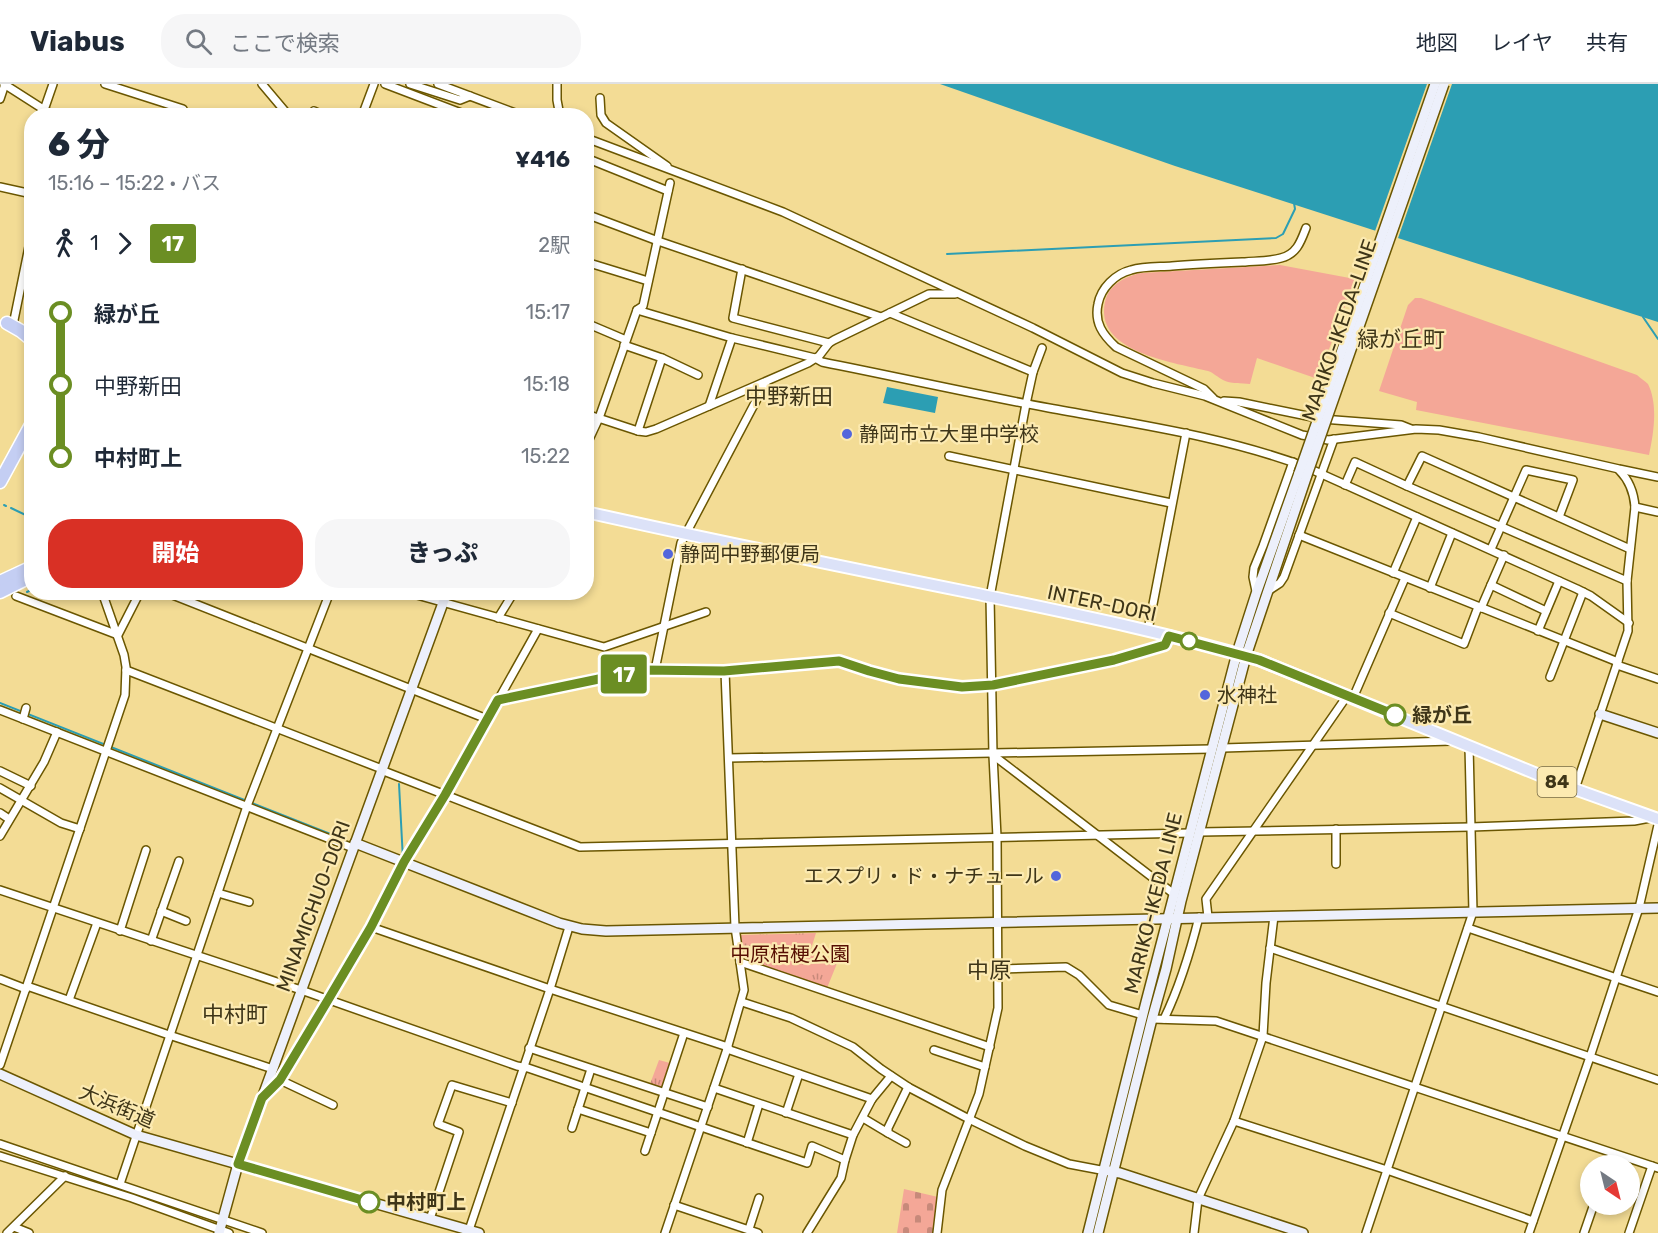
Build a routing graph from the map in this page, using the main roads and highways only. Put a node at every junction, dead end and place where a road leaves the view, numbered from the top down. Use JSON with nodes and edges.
{"nodes":[{"id":1,"x":7,"y":323,"type":"edge"},
{"id":2,"x":24,"y":330,"type":"edge"},
{"id":3,"x":24,"y":333,"type":"edge"},
{"id":4,"x":24,"y":438,"type":"edge"},
{"id":5,"x":14,"y":457,"type":"junction"},
{"id":6,"x":0,"y":482,"type":"edge"},
{"id":7,"x":0,"y":493,"type":"edge"},
{"id":8,"x":594,"y":514,"type":"edge"},
{"id":9,"x":24,"y":571,"type":"edge"},
{"id":10,"x":24,"y":580,"type":"edge"},
{"id":11,"x":0,"y":582,"type":"edge"},
{"id":12,"x":0,"y":592,"type":"edge"},
{"id":13,"x":1656,"y":821,"type":"edge"}],
"edges":[{"from":1,"to":2,"type":"main road"},
{"from":1,"to":3,"type":"highway"},
{"from":4,"to":5,"type":"highway"},
{"from":5,"to":6,"type":"highway"},
{"from":5,"to":7,"type":"highway"},
{"from":8,"to":13,"type":"main road","name":"INTER-DORI","number":"84"},
{"from":9,"to":11,"type":"highway"},
{"from":10,"to":12,"type":"highway"}]}
